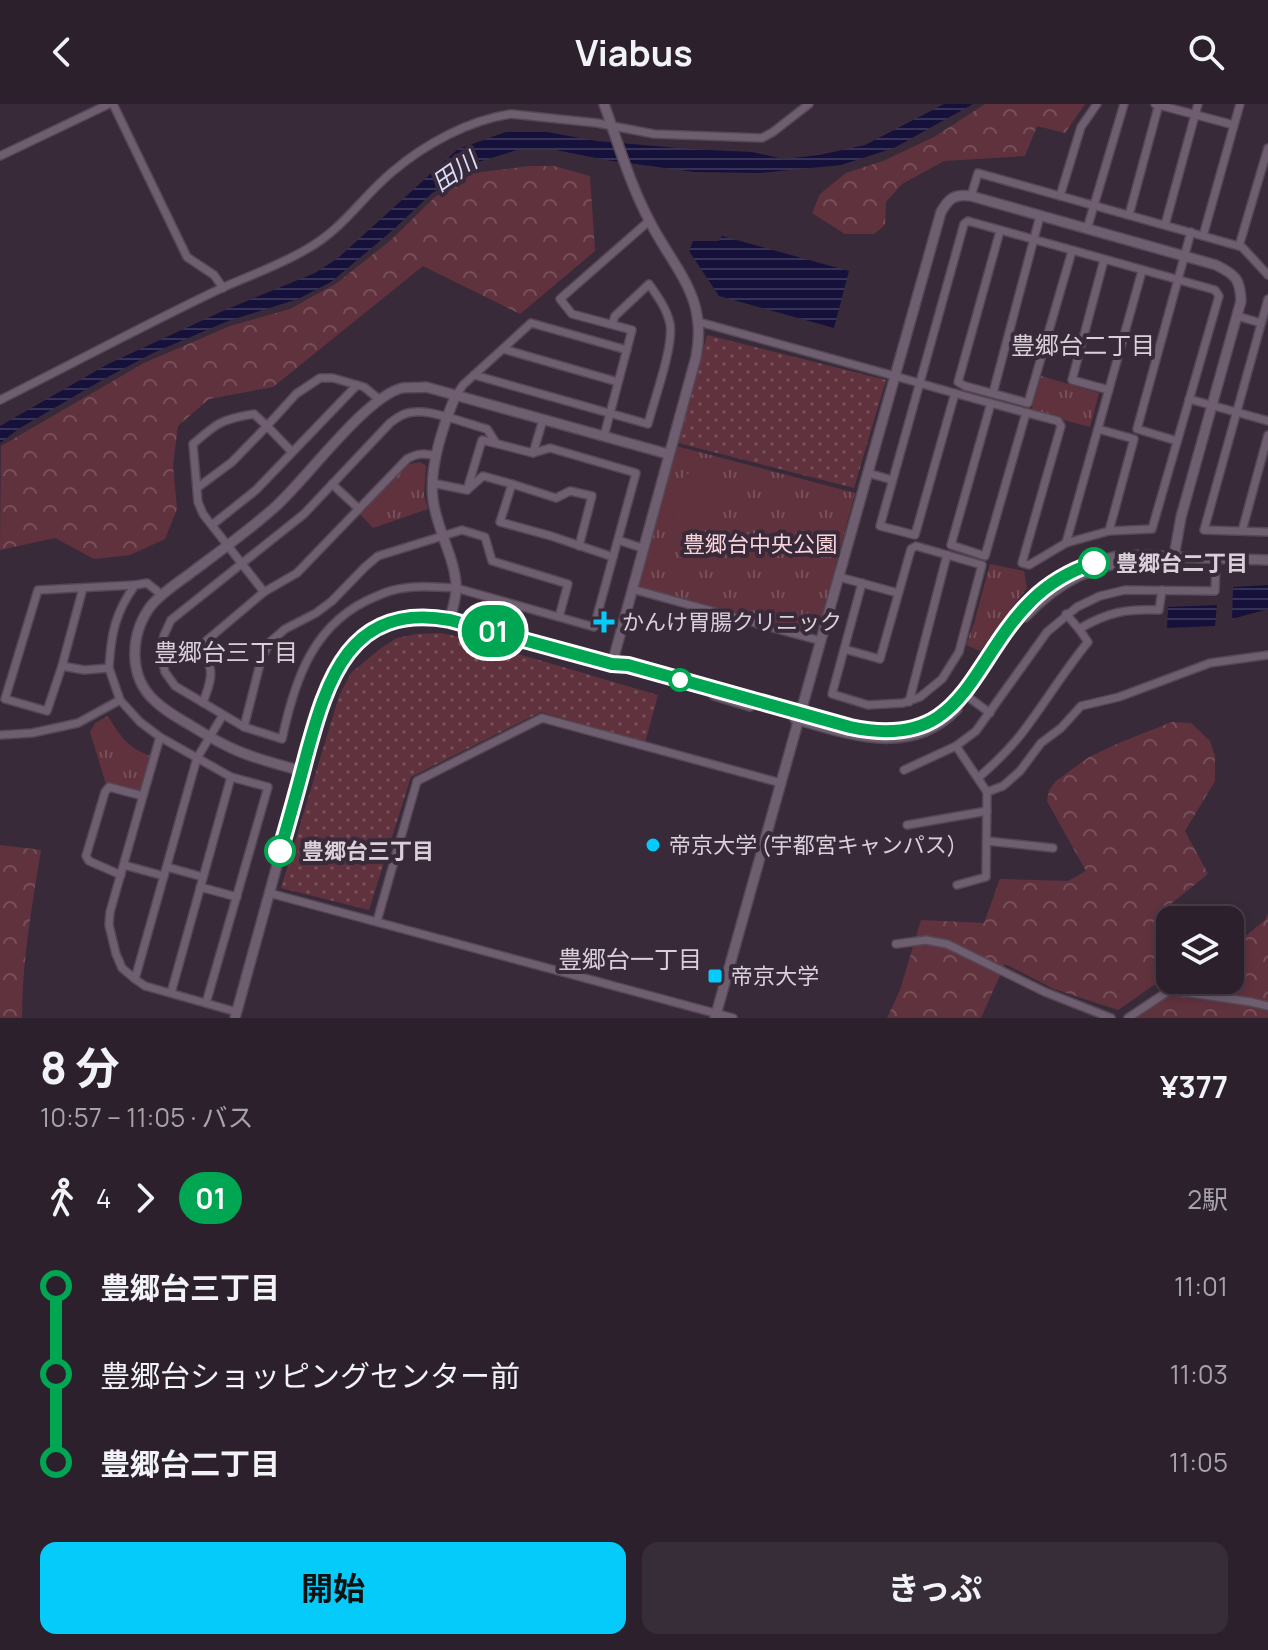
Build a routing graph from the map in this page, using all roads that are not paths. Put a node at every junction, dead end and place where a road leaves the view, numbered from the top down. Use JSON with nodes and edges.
{"nodes":[{"id":1,"x":111,"y":104,"type":"edge"},
{"id":2,"x":604,"y":104,"type":"edge"},
{"id":3,"x":809,"y":104,"type":"edge"},
{"id":4,"x":1097,"y":104,"type":"edge"},
{"id":5,"x":1124,"y":104,"type":"edge"},
{"id":6,"x":1158,"y":104,"type":"edge"},
{"id":7,"x":1198,"y":104,"type":"edge"},
{"id":8,"x":1240,"y":104,"type":"edge"},
{"id":9,"x":1195,"y":115,"type":"junction"},
{"id":10,"x":1234,"y":125,"type":"junction"},
{"id":11,"x":612,"y":127,"type":"junction"},
{"id":12,"x":1268,"y":148,"type":"edge"},
{"id":13,"x":0,"y":156,"type":"edge"},
{"id":14,"x":1258,"y":180,"type":"junction"},
{"id":15,"x":1268,"y":183,"type":"edge"},
{"id":16,"x":971,"y":196,"type":"junction"},
{"id":17,"x":1060,"y":196,"type":"junction"},
{"id":18,"x":1093,"y":205,"type":"junction"},
{"id":19,"x":1129,"y":215,"type":"junction"},
{"id":20,"x":1040,"y":216,"type":"junction"},
{"id":21,"x":649,"y":221,"type":"junction"},
{"id":22,"x":1165,"y":225,"type":"junction"},
{"id":23,"x":1087,"y":229,"type":"junction"},
{"id":24,"x":1000,"y":231,"type":"junction"},
{"id":25,"x":1191,"y":232,"type":"junction"},
{"id":26,"x":1203,"y":236,"type":"junction"},
{"id":27,"x":1034,"y":240,"type":"junction"},
{"id":28,"x":1239,"y":246,"type":"junction"},
{"id":29,"x":1072,"y":251,"type":"junction"},
{"id":30,"x":1184,"y":257,"type":"junction"},
{"id":31,"x":1104,"y":260,"type":"junction"},
{"id":32,"x":1142,"y":271,"type":"junction"},
{"id":33,"x":1268,"y":275,"type":"edge"},
{"id":34,"x":1178,"y":280,"type":"junction"},
{"id":35,"x":223,"y":288,"type":"junction"},
{"id":36,"x":1268,"y":299,"type":"edge"},
{"id":37,"x":1237,"y":316,"type":"junction"},
{"id":38,"x":699,"y":322,"type":"junction"},
{"id":39,"x":1261,"y":323,"type":"junction"},
{"id":40,"x":612,"y":324,"type":"junction"},
{"id":41,"x":503,"y":349,"type":"junction"},
{"id":42,"x":627,"y":350,"type":"junction"},
{"id":43,"x":474,"y":375,"type":"junction"},
{"id":44,"x":895,"y":376,"type":"junction"},
{"id":45,"x":618,"y":382,"type":"junction"},
{"id":46,"x":919,"y":383,"type":"junction"},
{"id":47,"x":357,"y":385,"type":"junction"},
{"id":48,"x":1109,"y":390,"type":"junction"},
{"id":49,"x":955,"y":393,"type":"junction"},
{"id":50,"x":993,"y":393,"type":"junction"},
{"id":51,"x":455,"y":397,"type":"junction"},
{"id":52,"x":1189,"y":399,"type":"junction"},
{"id":53,"x":0,"y":400,"type":"edge"},
{"id":54,"x":380,"y":400,"type":"junction"},
{"id":55,"x":991,"y":403,"type":"junction"},
{"id":56,"x":1213,"y":405,"type":"junction"},
{"id":57,"x":1236,"y":412,"type":"junction"},
{"id":58,"x":1026,"y":413,"type":"junction"},
{"id":59,"x":610,"y":414,"type":"junction"},
{"id":60,"x":448,"y":418,"type":"junction"},
{"id":61,"x":543,"y":420,"type":"junction"},
{"id":62,"x":1268,"y":421,"type":"edge"},
{"id":63,"x":267,"y":426,"type":"junction"},
{"id":64,"x":1098,"y":429,"type":"junction"},
{"id":65,"x":1268,"y":435,"type":"edge"},
{"id":66,"x":604,"y":436,"type":"junction"},
{"id":67,"x":1177,"y":441,"type":"junction"},
{"id":68,"x":496,"y":443,"type":"junction"},
{"id":69,"x":292,"y":452,"type":"junction"},
{"id":70,"x":533,"y":453,"type":"junction"},
{"id":71,"x":668,"y":454,"type":"junction"},
{"id":72,"x":436,"y":456,"type":"junction"},
{"id":73,"x":868,"y":473,"type":"junction"},
{"id":74,"x":892,"y":480,"type":"junction"},
{"id":75,"x":432,"y":483,"type":"junction"},
{"id":76,"x":332,"y":484,"type":"junction"},
{"id":77,"x":512,"y":484,"type":"junction"},
{"id":78,"x":197,"y":488,"type":"junction"},
{"id":79,"x":467,"y":490,"type":"junction"},
{"id":80,"x":359,"y":509,"type":"junction"},
{"id":81,"x":212,"y":525,"type":"junction"},
{"id":82,"x":1109,"y":531,"type":"junction"},
{"id":83,"x":1242,"y":531,"type":"junction"},
{"id":84,"x":1268,"y":532,"type":"edge"},
{"id":85,"x":441,"y":537,"type":"junction"},
{"id":86,"x":618,"y":540,"type":"junction"},
{"id":87,"x":1066,"y":543,"type":"junction"},
{"id":88,"x":228,"y":546,"type":"junction"},
{"id":89,"x":579,"y":546,"type":"junction"},
{"id":90,"x":642,"y":548,"type":"junction"},
{"id":91,"x":947,"y":555,"type":"junction"},
{"id":92,"x":613,"y":557,"type":"junction"},
{"id":93,"x":1173,"y":560,"type":"junction"},
{"id":94,"x":1218,"y":561,"type":"junction"},
{"id":95,"x":1268,"y":563,"type":"edge"},
{"id":96,"x":243,"y":564,"type":"junction"},
{"id":97,"x":839,"y":577,"type":"junction"},
{"id":98,"x":862,"y":583,"type":"junction"},
{"id":99,"x":135,"y":585,"type":"junction"},
{"id":100,"x":83,"y":588,"type":"junction"},
{"id":101,"x":456,"y":588,"type":"junction"},
{"id":102,"x":632,"y":589,"type":"junction"},
{"id":103,"x":1162,"y":590,"type":"junction"},
{"id":104,"x":264,"y":592,"type":"junction"},
{"id":105,"x":898,"y":593,"type":"junction"},
{"id":106,"x":162,"y":595,"type":"junction"},
{"id":107,"x":316,"y":613,"type":"junction"},
{"id":108,"x":1066,"y":614,"type":"junction"},
{"id":109,"x":559,"y":617,"type":"junction"},
{"id":110,"x":450,"y":620,"type":"junction"},
{"id":111,"x":328,"y":627,"type":"junction"},
{"id":112,"x":1079,"y":629,"type":"junction"},
{"id":113,"x":821,"y":641,"type":"junction"},
{"id":114,"x":844,"y":649,"type":"junction"},
{"id":115,"x":1268,"y":655,"type":"edge"},
{"id":116,"x":612,"y":664,"type":"junction"},
{"id":117,"x":62,"y":666,"type":"junction"},
{"id":118,"x":109,"y":668,"type":"junction"},
{"id":119,"x":966,"y":696,"type":"junction"},
{"id":120,"x":120,"y":700,"type":"junction"},
{"id":121,"x":909,"y":702,"type":"junction"},
{"id":122,"x":203,"y":703,"type":"junction"},
{"id":123,"x":990,"y":713,"type":"junction"},
{"id":124,"x":223,"y":715,"type":"junction"},
{"id":125,"x":800,"y":717,"type":"junction"},
{"id":126,"x":244,"y":727,"type":"junction"},
{"id":127,"x":0,"y":735,"type":"edge"},
{"id":128,"x":160,"y":737,"type":"junction"},
{"id":129,"x":209,"y":737,"type":"junction"},
{"id":130,"x":956,"y":746,"type":"junction"},
{"id":131,"x":197,"y":758,"type":"junction"},
{"id":132,"x":904,"y":770,"type":"dead end"},
{"id":133,"x":302,"y":771,"type":"junction"},
{"id":134,"x":231,"y":777,"type":"junction"},
{"id":135,"x":978,"y":778,"type":"junction"},
{"id":136,"x":781,"y":783,"type":"junction"},
{"id":137,"x":987,"y":792,"type":"junction"},
{"id":138,"x":143,"y":796,"type":"junction"},
{"id":139,"x":987,"y":811,"type":"junction"},
{"id":140,"x":907,"y":825,"type":"dead end"},
{"id":141,"x":987,"y":841,"type":"junction"},
{"id":142,"x":1053,"y":848,"type":"dead end"},
{"id":143,"x":124,"y":865,"type":"junction"},
{"id":144,"x":167,"y":867,"type":"junction"},
{"id":145,"x":121,"y":875,"type":"junction"},
{"id":146,"x":164,"y":876,"type":"junction"},
{"id":147,"x":203,"y":877,"type":"junction"},
{"id":148,"x":957,"y":885,"type":"dead end"},
{"id":149,"x":200,"y":887,"type":"junction"},
{"id":150,"x":269,"y":893,"type":"junction"},
{"id":151,"x":237,"y":897,"type":"junction"},
{"id":152,"x":377,"y":921,"type":"junction"},
{"id":153,"x":896,"y":944,"type":"dead end"},
{"id":154,"x":135,"y":979,"type":"junction"},
{"id":155,"x":171,"y":993,"type":"junction"},
{"id":156,"x":206,"y":1003,"type":"junction"},
{"id":157,"x":1268,"y":1006,"type":"edge"},
{"id":158,"x":236,"y":1015,"type":"edge"},
{"id":159,"x":716,"y":1016,"type":"edge"},
{"id":160,"x":733,"y":1018,"type":"edge"},
{"id":161,"x":1111,"y":1018,"type":"edge"},
{"id":162,"x":1128,"y":1018,"type":"edge"}],
"edges":[{"from":1,"to":13,"type":"street"},
{"from":1,"to":35,"type":"street"},
{"from":2,"to":11,"type":"street"},
{"from":3,"to":11,"type":"street"},
{"from":4,"to":17,"type":"street"},
{"from":5,"to":18,"type":"street"},
{"from":6,"to":9,"type":"street"},
{"from":6,"to":19,"type":"street"},
{"from":7,"to":9,"type":"street"},
{"from":8,"to":10,"type":"street"},
{"from":9,"to":10,"type":"street"},
{"from":9,"to":22,"type":"street"},
{"from":10,"to":26,"type":"street"},
{"from":11,"to":21,"type":"street"},
{"from":11,"to":35,"type":"street"},
{"from":12,"to":14,"type":"street"},
{"from":14,"to":15,"type":"street"},
{"from":14,"to":28,"type":"street"},
{"from":16,"to":17,"type":"street"},
{"from":16,"to":20,"type":"street"},
{"from":16,"to":44,"type":"street"},
{"from":17,"to":18,"type":"street"},
{"from":18,"to":19,"type":"street"},
{"from":18,"to":23,"type":"street"},
{"from":19,"to":22,"type":"street"},
{"from":20,"to":23,"type":"street"},
{"from":20,"to":27,"type":"street"},
{"from":21,"to":38,"type":"street"},
{"from":21,"to":40,"type":"street"},
{"from":22,"to":25,"type":"street"},
{"from":23,"to":30,"type":"street"},
{"from":24,"to":27,"type":"street"},
{"from":24,"to":46,"type":"street"},
{"from":24,"to":50,"type":"street"},
{"from":25,"to":26,"type":"street"},
{"from":25,"to":30,"type":"street"},
{"from":26,"to":28,"type":"street"},
{"from":27,"to":29,"type":"street"},
{"from":27,"to":50,"type":"street"},
{"from":28,"to":33,"type":"street"},
{"from":29,"to":31,"type":"street"},
{"from":29,"to":50,"type":"street"},
{"from":30,"to":34,"type":"street"},
{"from":30,"to":37,"type":"street"},
{"from":31,"to":32,"type":"street"},
{"from":31,"to":48,"type":"street"},
{"from":32,"to":34,"type":"street"},
{"from":32,"to":48,"type":"street"},
{"from":34,"to":52,"type":"street"},
{"from":34,"to":67,"type":"street"},
{"from":35,"to":53,"type":"street"},
{"from":36,"to":39,"type":"street"},
{"from":37,"to":39,"type":"street"},
{"from":37,"to":56,"type":"street"},
{"from":38,"to":44,"type":"street"},
{"from":38,"to":71,"type":"street"},
{"from":39,"to":57,"type":"street"},
{"from":40,"to":42,"type":"street"},
{"from":40,"to":59,"type":"street"},
{"from":41,"to":42,"type":"street"},
{"from":41,"to":43,"type":"street"},
{"from":41,"to":45,"type":"street"},
{"from":42,"to":45,"type":"street"},
{"from":43,"to":51,"type":"street"},
{"from":43,"to":59,"type":"street"},
{"from":44,"to":46,"type":"street"},
{"from":44,"to":73,"type":"street"},
{"from":45,"to":59,"type":"street"},
{"from":46,"to":49,"type":"street"},
{"from":46,"to":74,"type":"street"},
{"from":47,"to":54,"type":"street"},
{"from":47,"to":63,"type":"street"},
{"from":47,"to":69,"type":"street"},
{"from":48,"to":64,"type":"street"},
{"from":49,"to":55,"type":"street"},
{"from":49,"to":74,"type":"street"},
{"from":51,"to":54,"type":"street"},
{"from":51,"to":60,"type":"street"},
{"from":51,"to":61,"type":"street"},
{"from":52,"to":56,"type":"street"},
{"from":52,"to":67,"type":"street"},
{"from":54,"to":88,"type":"street"},
{"from":55,"to":58,"type":"street"},
{"from":55,"to":58,"type":"street"},
{"from":56,"to":57,"type":"street"},
{"from":56,"to":93,"type":"street"},
{"from":57,"to":62,"type":"street"},
{"from":57,"to":83,"type":"street"},
{"from":58,"to":87,"type":"street"},
{"from":59,"to":66,"type":"street"},
{"from":60,"to":68,"type":"street"},
{"from":60,"to":72,"type":"street"},
{"from":60,"to":76,"type":"street"},
{"from":61,"to":66,"type":"street"},
{"from":61,"to":70,"type":"street"},
{"from":63,"to":69,"type":"street"},
{"from":63,"to":78,"type":"street"},
{"from":63,"to":78,"type":"street"},
{"from":64,"to":82,"type":"street"},
{"from":64,"to":87,"type":"street"},
{"from":65,"to":83,"type":"street"},
{"from":66,"to":71,"type":"street"},
{"from":67,"to":82,"type":"street"},
{"from":68,"to":70,"type":"street"},
{"from":68,"to":79,"type":"street"},
{"from":69,"to":81,"type":"street"},
{"from":70,"to":86,"type":"street"},
{"from":71,"to":90,"type":"street"},
{"from":72,"to":75,"type":"street"},
{"from":72,"to":80,"type":"street"},
{"from":73,"to":74,"type":"street"},
{"from":73,"to":97,"type":"street"},
{"from":75,"to":79,"type":"street"},
{"from":75,"to":85,"type":"street"},
{"from":76,"to":80,"type":"street"},
{"from":76,"to":96,"type":"street"},
{"from":77,"to":79,"type":"street"},
{"from":77,"to":89,"type":"street"},
{"from":77,"to":89,"type":"street"},
{"from":78,"to":81,"type":"street"},
{"from":80,"to":104,"type":"street"},
{"from":81,"to":88,"type":"street"},
{"from":82,"to":87,"type":"street"},
{"from":83,"to":84,"type":"street"},
{"from":85,"to":101,"type":"street"},
{"from":85,"to":107,"type":"street"},
{"from":85,"to":109,"type":"street"},
{"from":86,"to":90,"type":"street"},
{"from":86,"to":92,"type":"street"},
{"from":88,"to":96,"type":"street"},
{"from":88,"to":106,"type":"street"},
{"from":89,"to":92,"type":"street"},
{"from":90,"to":102,"type":"street"},
{"from":91,"to":105,"type":"street"},
{"from":91,"to":121,"type":"street"},
{"from":91,"to":121,"type":"street"},
{"from":92,"to":109,"type":"street"},
{"from":93,"to":94,"type":"street"},
{"from":93,"to":119,"type":"street"},
{"from":94,"to":95,"type":"street"},
{"from":94,"to":103,"type":"street"},
{"from":96,"to":104,"type":"street"},
{"from":96,"to":122,"type":"street"},
{"from":97,"to":98,"type":"street"},
{"from":97,"to":113,"type":"street"},
{"from":98,"to":105,"type":"street"},
{"from":98,"to":114,"type":"street"},
{"from":99,"to":100,"type":"street"},
{"from":99,"to":106,"type":"street"},
{"from":99,"to":118,"type":"street"},
{"from":100,"to":117,"type":"street"},
{"from":100,"to":117,"type":"street"},
{"from":101,"to":109,"type":"street"},
{"from":101,"to":110,"type":"street"},
{"from":101,"to":111,"type":"street"},
{"from":102,"to":113,"type":"street"},
{"from":102,"to":116,"type":"street"},
{"from":103,"to":108,"type":"street"},
{"from":103,"to":112,"type":"street"},
{"from":104,"to":122,"type":"street"},
{"from":105,"to":114,"type":"street"},
{"from":106,"to":129,"type":"street"},
{"from":107,"to":111,"type":"street"},
{"from":107,"to":126,"type":"street"},
{"from":108,"to":112,"type":"street"},
{"from":108,"to":123,"type":"street"},
{"from":110,"to":116,"type":"street"},
{"from":110,"to":133,"type":"street"},
{"from":111,"to":126,"type":"street"},
{"from":112,"to":135,"type":"street"},
{"from":113,"to":125,"type":"street"},
{"from":114,"to":121,"type":"street"},
{"from":115,"to":137,"type":"street"},
{"from":116,"to":125,"type":"street"},
{"from":117,"to":118,"type":"street"},
{"from":118,"to":120,"type":"street"},
{"from":119,"to":123,"type":"street"},
{"from":119,"to":125,"type":"street"},
{"from":120,"to":127,"type":"street"},
{"from":120,"to":128,"type":"street"},
{"from":122,"to":124,"type":"street"},
{"from":123,"to":130,"type":"street"},
{"from":124,"to":126,"type":"street"},
{"from":124,"to":129,"type":"street"},
{"from":125,"to":136,"type":"street"},
{"from":128,"to":131,"type":"street"},
{"from":128,"to":138,"type":"street"},
{"from":129,"to":131,"type":"street"},
{"from":129,"to":133,"type":"street"},
{"from":130,"to":132,"type":"street"},
{"from":130,"to":135,"type":"street"},
{"from":131,"to":134,"type":"street"},
{"from":131,"to":144,"type":"street"},
{"from":133,"to":150,"type":"street"},
{"from":134,"to":147,"type":"street"},
{"from":134,"to":151,"type":"street"},
{"from":135,"to":137,"type":"street"},
{"from":136,"to":152,"type":"street"},
{"from":136,"to":159,"type":"street"},
{"from":137,"to":139,"type":"street"},
{"from":138,"to":143,"type":"street"},
{"from":138,"to":145,"type":"street"},
{"from":139,"to":140,"type":"street"},
{"from":139,"to":141,"type":"street"},
{"from":141,"to":142,"type":"street"},
{"from":141,"to":148,"type":"street"},
{"from":143,"to":145,"type":"street"},
{"from":143,"to":146,"type":"street"},
{"from":144,"to":146,"type":"street"},
{"from":144,"to":147,"type":"street"},
{"from":145,"to":154,"type":"street"},
{"from":146,"to":154,"type":"street"},
{"from":147,"to":149,"type":"street"},
{"from":149,"to":151,"type":"street"},
{"from":149,"to":155,"type":"street"},
{"from":150,"to":152,"type":"street"},
{"from":150,"to":158,"type":"street"},
{"from":151,"to":156,"type":"street"},
{"from":152,"to":159,"type":"street"},
{"from":153,"to":161,"type":"street"},
{"from":154,"to":155,"type":"street"},
{"from":155,"to":156,"type":"street"},
{"from":156,"to":158,"type":"street"},
{"from":157,"to":162,"type":"street"},
{"from":159,"to":160,"type":"street"}]}
